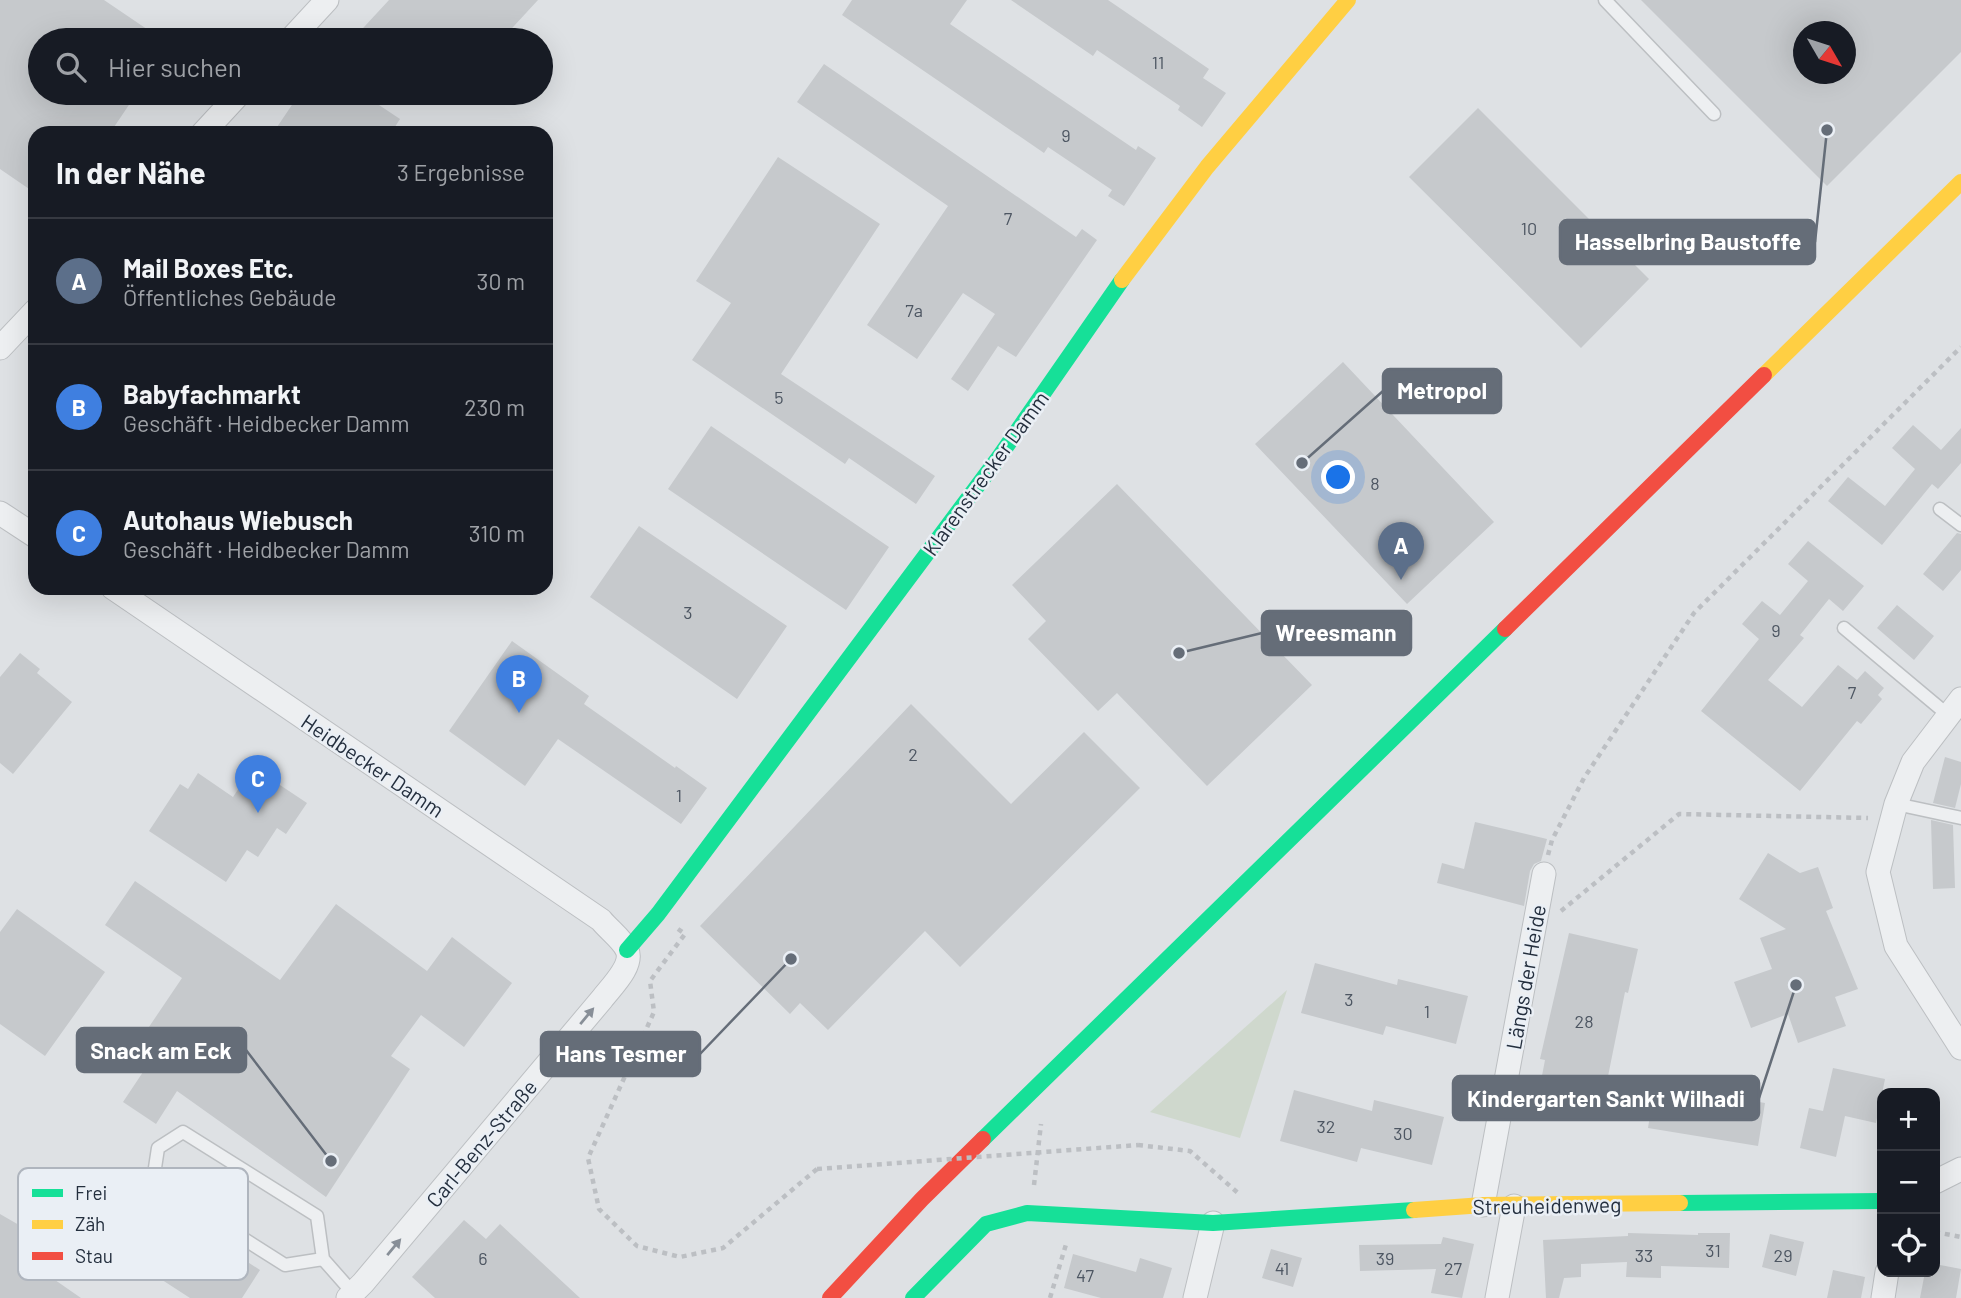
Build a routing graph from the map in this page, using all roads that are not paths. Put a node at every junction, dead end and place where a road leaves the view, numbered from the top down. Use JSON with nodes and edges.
{"nodes":[{"id":1,"x":327,"y":0,"type":"edge"},
{"id":2,"x":1348,"y":0,"type":"edge"},
{"id":3,"x":1605,"y":0,"type":"edge"},
{"id":4,"x":301,"y":28,"type":"edge"},
{"id":5,"x":229,"y":105,"type":"edge"},
{"id":6,"x":1714,"y":114,"type":"dead end"},
{"id":7,"x":209,"y":126,"type":"edge"},
{"id":8,"x":1961,"y":182,"type":"edge"},
{"id":9,"x":28,"y":318,"type":"edge"},
{"id":10,"x":0,"y":348,"type":"edge"},
{"id":11,"x":1940,"y":509,"type":"dead end"},
{"id":12,"x":0,"y":513,"type":"edge"},
{"id":13,"x":1961,"y":526,"type":"edge"},
{"id":14,"x":28,"y":531,"type":"edge"},
{"id":15,"x":123,"y":595,"type":"edge"},
{"id":16,"x":1844,"y":628,"type":"dead end"},
{"id":17,"x":1957,"y":705,"type":"edge"},
{"id":18,"x":1894,"y":811,"type":"junction"},
{"id":19,"x":1961,"y":818,"type":"edge"},
{"id":20,"x":1544,"y":874,"type":"road end"},
{"id":21,"x":627,"y":950,"type":"junction"},
{"id":22,"x":1961,"y":1048,"type":"edge"},
{"id":23,"x":155,"y":1168,"type":"edge"},
{"id":24,"x":240,"y":1168,"type":"edge"},
{"id":25,"x":1961,"y":1169,"type":"edge"},
{"id":26,"x":248,"y":1173,"type":"edge"},
{"id":27,"x":1940,"y":1180,"type":"edge"},
{"id":28,"x":922,"y":1199,"type":"junction"},
{"id":29,"x":1877,"y":1201,"type":"edge"},
{"id":30,"x":1483,"y":1205,"type":"junction"},
{"id":31,"x":1514,"y":1206,"type":"junction"},
{"id":32,"x":1213,"y":1223,"type":"junction"},
{"id":33,"x":248,"y":1241,"type":"edge"},
{"id":34,"x":323,"y":1259,"type":"junction"},
{"id":35,"x":832,"y":1273,"type":"dead end"},
{"id":36,"x":1886,"y":1277,"type":"edge"},
{"id":37,"x":351,"y":1296,"type":"edge"},
{"id":38,"x":830,"y":1298,"type":"edge"},
{"id":39,"x":913,"y":1298,"type":"edge"},
{"id":40,"x":1195,"y":1298,"type":"edge"},
{"id":41,"x":1497,"y":1298,"type":"edge"},
{"id":42,"x":1883,"y":1298,"type":"edge"}],
"edges":[{"from":1,"to":4,"type":"street"},
{"from":2,"to":21,"type":"street","name":"Klarenstrecker Damm"},
{"from":3,"to":6,"type":"lane"},
{"from":5,"to":7,"type":"street"},
{"from":8,"to":28,"type":"street"},
{"from":9,"to":10,"type":"street"},
{"from":11,"to":13,"type":"lane"},
{"from":12,"to":14,"type":"street"},
{"from":15,"to":21,"type":"street","name":"Heidbecker Damm"},
{"from":16,"to":17,"type":"lane"},
{"from":17,"to":18,"type":"street"},
{"from":18,"to":19,"type":"lane"},
{"from":18,"to":22,"type":"street"},
{"from":20,"to":30,"type":"street","name":"Längs der Heide"},
{"from":37,"to":21,"type":"street","name":"Carl-Benz-Straße","one_way":true},
{"from":23,"to":24,"type":"lane"},
{"from":25,"to":27,"type":"street"},
{"from":26,"to":34,"type":"lane"},
{"from":28,"to":35,"type":"street"},
{"from":28,"to":38,"type":"street"},
{"from":29,"to":31,"type":"street","name":"Streuheidenweg"},
{"from":30,"to":31,"type":"street","name":"Streuheidenweg"},
{"from":30,"to":32,"type":"street","name":"Streuheidenweg"},
{"from":31,"to":41,"type":"street"},
{"from":32,"to":39,"type":"street","name":"Streuheidenweg"},
{"from":32,"to":40,"type":"street"},
{"from":33,"to":34,"type":"lane"},
{"from":34,"to":37,"type":"lane"},
{"from":36,"to":42,"type":"street"}]}
